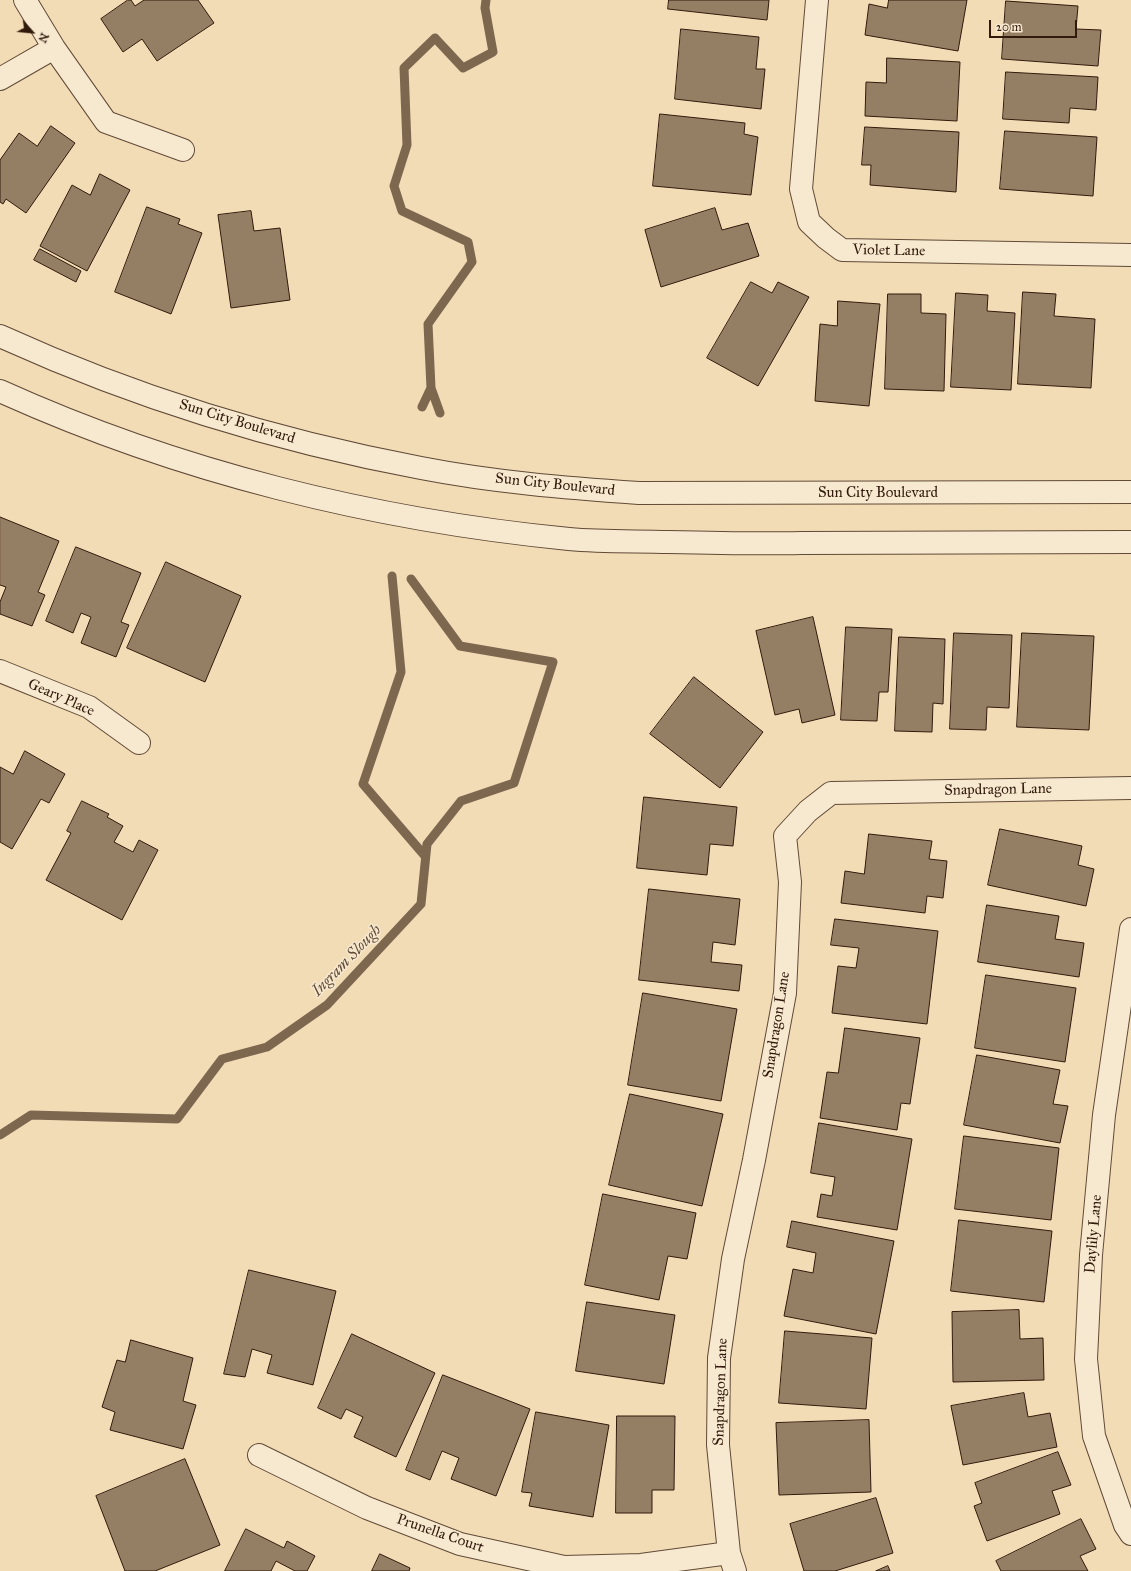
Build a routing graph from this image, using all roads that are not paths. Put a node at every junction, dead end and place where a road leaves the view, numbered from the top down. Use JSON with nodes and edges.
{"nodes":[{"id":1,"x":25,"y":0,"type":"edge"},
{"id":2,"x":817,"y":0,"type":"edge"},
{"id":3,"x":54,"y":48,"type":"junction"},
{"id":4,"x":0,"y":79,"type":"edge"},
{"id":5,"x":183,"y":150,"type":"dead end"},
{"id":6,"x":1131,"y":254,"type":"edge"},
{"id":7,"x":0,"y":336,"type":"edge"},
{"id":8,"x":0,"y":391,"type":"edge"},
{"id":9,"x":1131,"y":492,"type":"edge"},
{"id":10,"x":1131,"y":542,"type":"edge"},
{"id":11,"x":0,"y":671,"type":"edge"},
{"id":12,"x":139,"y":743,"type":"dead end"},
{"id":13,"x":1131,"y":788,"type":"edge"},
{"id":14,"x":1131,"y":929,"type":"edge"},
{"id":15,"x":259,"y":1456,"type":"dead end"},
{"id":16,"x":1131,"y":1534,"type":"edge"},
{"id":17,"x":732,"y":1562,"type":"edge"}],
"edges":[{"from":1,"to":3,"type":"street"},
{"from":2,"to":6,"type":"street","name":"Violet Lane"},
{"from":3,"to":4,"type":"street"},
{"from":3,"to":5,"type":"street"},
{"from":7,"to":9,"type":"street","name":"Sun City Boulevard"},
{"from":8,"to":10,"type":"street"},
{"from":11,"to":12,"type":"street","name":"Geary Place"},
{"from":13,"to":17,"type":"street","name":"Snapdragon Lane"},
{"from":14,"to":16,"type":"street","name":"Daylily Lane"},
{"from":15,"to":17,"type":"street","name":"Prunella Court"}]}
